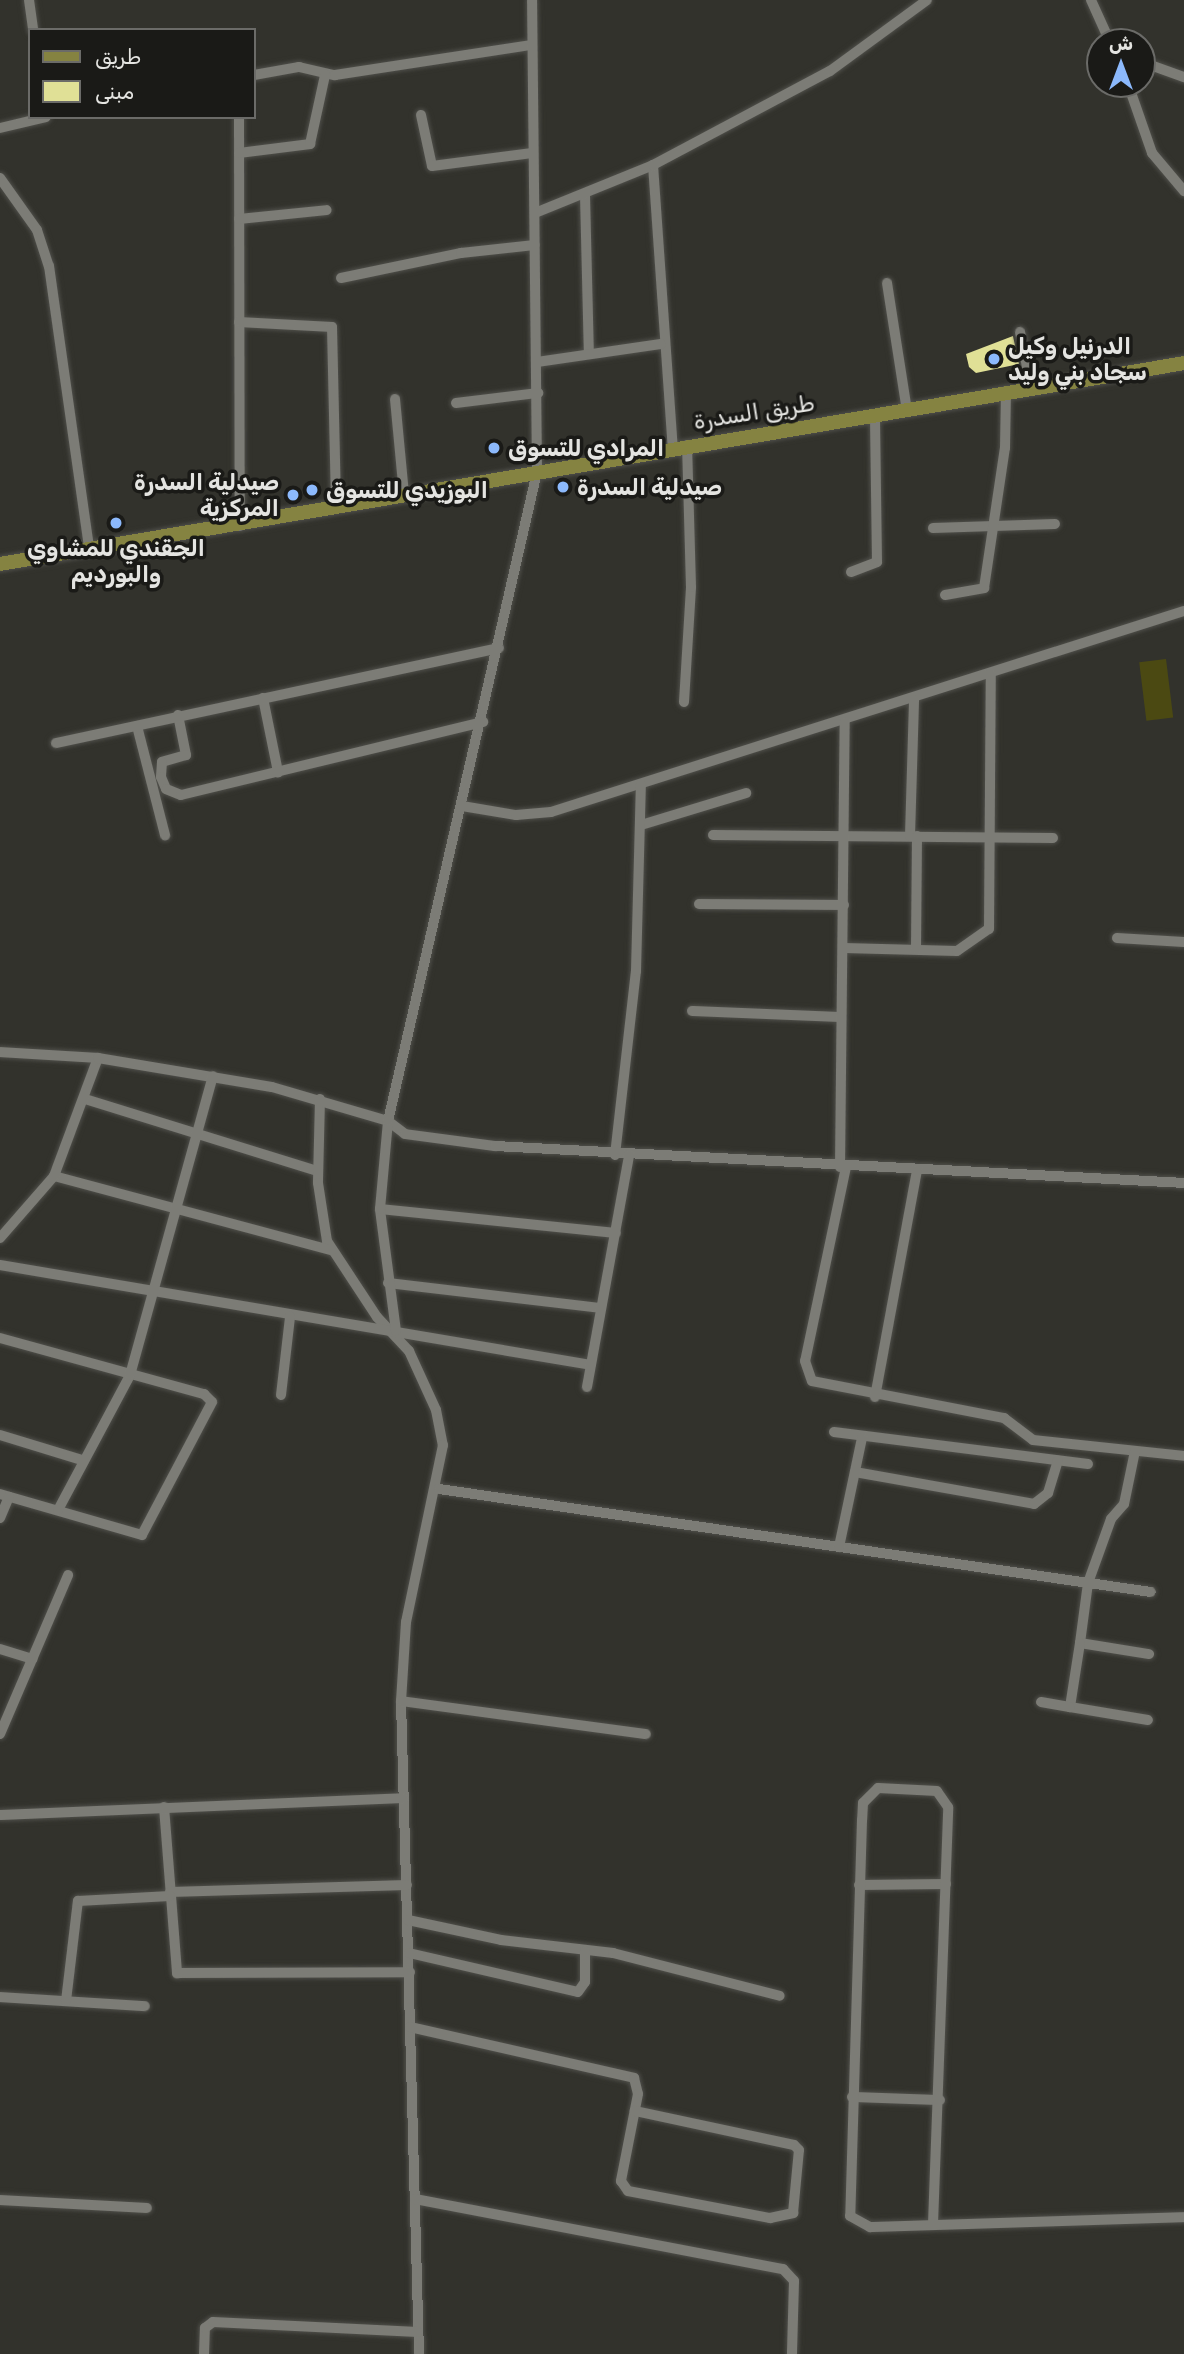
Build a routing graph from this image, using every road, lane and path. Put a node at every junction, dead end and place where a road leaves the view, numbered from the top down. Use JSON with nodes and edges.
{"nodes":[{"id":1,"x":29,"y":0,"type":"edge"},
{"id":2,"x":532,"y":0,"type":"edge"},
{"id":3,"x":927,"y":0,"type":"edge"},
{"id":4,"x":1091,"y":0,"type":"edge"},
{"id":5,"x":33,"y":28,"type":"edge"},
{"id":6,"x":1104,"y":28,"type":"edge"},
{"id":7,"x":532,"y":45,"type":"junction"},
{"id":8,"x":1156,"y":67,"type":"edge"},
{"id":9,"x":256,"y":75,"type":"edge"},
{"id":10,"x":325,"y":75,"type":"junction"},
{"id":11,"x":1184,"y":78,"type":"edge"},
{"id":12,"x":1133,"y":98,"type":"edge"},
{"id":13,"x":421,"y":116,"type":"dead end"},
{"id":14,"x":38,"y":119,"type":"edge"},
{"id":15,"x":239,"y":119,"type":"edge"},
{"id":16,"x":0,"y":128,"type":"edge"},
{"id":17,"x":239,"y":153,"type":"junction"},
{"id":18,"x":532,"y":153,"type":"junction"},
{"id":19,"x":653,"y":165,"type":"junction"},
{"id":20,"x":0,"y":178,"type":"edge"},
{"id":21,"x":1184,"y":191,"type":"edge"},
{"id":22,"x":584,"y":195,"type":"junction"},
{"id":23,"x":327,"y":211,"type":"dead end"},
{"id":24,"x":535,"y":213,"type":"junction"},
{"id":25,"x":239,"y":219,"type":"junction"},
{"id":26,"x":535,"y":245,"type":"junction"},
{"id":27,"x":341,"y":278,"type":"dead end"},
{"id":28,"x":887,"y":283,"type":"dead end"},
{"id":29,"x":240,"y":323,"type":"junction"},
{"id":30,"x":1020,"y":332,"type":"dead end"},
{"id":31,"x":661,"y":344,"type":"junction"},
{"id":32,"x":589,"y":354,"type":"junction"},
{"id":33,"x":537,"y":362,"type":"junction"},
{"id":34,"x":1184,"y":363,"type":"edge"},
{"id":35,"x":1031,"y":387,"type":"junction"},
{"id":36,"x":1006,"y":391,"type":"junction"},
{"id":37,"x":538,"y":393,"type":"junction"},
{"id":38,"x":395,"y":399,"type":"dead end"},
{"id":39,"x":456,"y":403,"type":"dead end"},
{"id":40,"x":907,"y":410,"type":"junction"},
{"id":41,"x":875,"y":416,"type":"junction"},
{"id":42,"x":680,"y":446,"type":"junction"},
{"id":43,"x":537,"y":472,"type":"junction"},
{"id":44,"x":404,"y":495,"type":"junction"},
{"id":45,"x":336,"y":508,"type":"junction"},
{"id":46,"x":1055,"y":524,"type":"dead end"},
{"id":47,"x":992,"y":525,"type":"junction"},
{"id":48,"x":240,"y":526,"type":"junction"},
{"id":49,"x":933,"y":528,"type":"dead end"},
{"id":50,"x":89,"y":548,"type":"junction"},
{"id":51,"x":0,"y":564,"type":"edge"},
{"id":52,"x":851,"y":572,"type":"dead end"},
{"id":53,"x":945,"y":595,"type":"dead end"},
{"id":54,"x":1184,"y":611,"type":"edge"},
{"id":55,"x":499,"y":648,"type":"junction"},
{"id":56,"x":991,"y":674,"type":"junction"},
{"id":57,"x":263,"y":698,"type":"junction"},
{"id":58,"x":914,"y":700,"type":"junction"},
{"id":59,"x":684,"y":702,"type":"dead end"},
{"id":60,"x":178,"y":715,"type":"junction"},
{"id":61,"x":483,"y":722,"type":"junction"},
{"id":62,"x":845,"y":722,"type":"junction"},
{"id":63,"x":136,"y":726,"type":"junction"},
{"id":64,"x":57,"y":743,"type":"dead end"},
{"id":65,"x":278,"y":772,"type":"junction"},
{"id":66,"x":641,"y":784,"type":"junction"},
{"id":67,"x":746,"y":793,"type":"dead end"},
{"id":68,"x":462,"y":806,"type":"junction"},
{"id":69,"x":641,"y":825,"type":"junction"},
{"id":70,"x":165,"y":835,"type":"dead end"},
{"id":71,"x":713,"y":835,"type":"dead end"},
{"id":72,"x":846,"y":835,"type":"junction"},
{"id":73,"x":914,"y":836,"type":"junction"},
{"id":74,"x":990,"y":837,"type":"junction"},
{"id":75,"x":1054,"y":838,"type":"dead end"},
{"id":76,"x":699,"y":904,"type":"dead end"},
{"id":77,"x":844,"y":905,"type":"junction"},
{"id":78,"x":1117,"y":938,"type":"dead end"},
{"id":79,"x":1184,"y":942,"type":"edge"},
{"id":80,"x":844,"y":948,"type":"junction"},
{"id":81,"x":916,"y":949,"type":"junction"},
{"id":82,"x":692,"y":1011,"type":"dead end"},
{"id":83,"x":841,"y":1017,"type":"junction"},
{"id":84,"x":0,"y":1052,"type":"edge"},
{"id":85,"x":98,"y":1058,"type":"junction"},
{"id":86,"x":213,"y":1076,"type":"junction"},
{"id":87,"x":85,"y":1099,"type":"junction"},
{"id":88,"x":320,"y":1099,"type":"junction"},
{"id":89,"x":388,"y":1121,"type":"junction"},
{"id":90,"x":197,"y":1133,"type":"junction"},
{"id":91,"x":615,"y":1155,"type":"junction"},
{"id":92,"x":629,"y":1155,"type":"junction"},
{"id":93,"x":843,"y":1167,"type":"junction"},
{"id":94,"x":917,"y":1170,"type":"junction"},
{"id":95,"x":318,"y":1171,"type":"junction"},
{"id":96,"x":54,"y":1176,"type":"junction"},
{"id":97,"x":1184,"y":1183,"type":"edge"},
{"id":98,"x":380,"y":1209,"type":"junction"},
{"id":99,"x":176,"y":1210,"type":"junction"},
{"id":100,"x":616,"y":1233,"type":"junction"},
{"id":101,"x":0,"y":1238,"type":"edge"},
{"id":102,"x":331,"y":1250,"type":"junction"},
{"id":103,"x":0,"y":1265,"type":"edge"},
{"id":104,"x":388,"y":1283,"type":"junction"},
{"id":105,"x":152,"y":1292,"type":"junction"},
{"id":106,"x":600,"y":1308,"type":"junction"},
{"id":107,"x":290,"y":1317,"type":"junction"},
{"id":108,"x":398,"y":1334,"type":"junction"},
{"id":109,"x":0,"y":1338,"type":"edge"},
{"id":110,"x":591,"y":1365,"type":"junction"},
{"id":111,"x":130,"y":1375,"type":"junction"},
{"id":112,"x":587,"y":1387,"type":"dead end"},
{"id":113,"x":281,"y":1395,"type":"dead end"},
{"id":114,"x":875,"y":1397,"type":"junction"},
{"id":115,"x":834,"y":1432,"type":"dead end"},
{"id":116,"x":0,"y":1435,"type":"edge"},
{"id":117,"x":862,"y":1437,"type":"junction"},
{"id":118,"x":1136,"y":1451,"type":"junction"},
{"id":119,"x":1184,"y":1456,"type":"edge"},
{"id":120,"x":1058,"y":1460,"type":"junction"},
{"id":121,"x":82,"y":1461,"type":"junction"},
{"id":122,"x":1088,"y":1464,"type":"dead end"},
{"id":123,"x":855,"y":1472,"type":"junction"},
{"id":124,"x":439,"y":1489,"type":"junction"},
{"id":125,"x":4,"y":1496,"type":"edge"},
{"id":126,"x":58,"y":1510,"type":"junction"},
{"id":127,"x":0,"y":1518,"type":"edge"},
{"id":128,"x":839,"y":1547,"type":"junction"},
{"id":129,"x":68,"y":1575,"type":"dead end"},
{"id":130,"x":1088,"y":1583,"type":"junction"},
{"id":131,"x":1151,"y":1592,"type":"dead end"},
{"id":132,"x":1080,"y":1643,"type":"junction"},
{"id":133,"x":0,"y":1649,"type":"edge"},
{"id":134,"x":1149,"y":1654,"type":"dead end"},
{"id":135,"x":33,"y":1659,"type":"junction"},
{"id":136,"x":401,"y":1701,"type":"junction"},
{"id":137,"x":1041,"y":1702,"type":"dead end"},
{"id":138,"x":1070,"y":1707,"type":"junction"},
{"id":139,"x":5,"y":1711,"type":"edge"},
{"id":140,"x":1148,"y":1720,"type":"dead end"},
{"id":141,"x":0,"y":1734,"type":"edge"},
{"id":142,"x":646,"y":1734,"type":"dead end"},
{"id":143,"x":404,"y":1798,"type":"junction"},
{"id":144,"x":164,"y":1807,"type":"junction"},
{"id":145,"x":0,"y":1815,"type":"edge"},
{"id":146,"x":946,"y":1884,"type":"junction"},
{"id":147,"x":407,"y":1885,"type":"junction"},
{"id":148,"x":859,"y":1885,"type":"junction"},
{"id":149,"x":170,"y":1894,"type":"junction"},
{"id":150,"x":408,"y":1920,"type":"junction"},
{"id":151,"x":586,"y":1951,"type":"junction"},
{"id":152,"x":409,"y":1953,"type":"junction"},
{"id":153,"x":410,"y":1972,"type":"junction"},
{"id":154,"x":780,"y":1996,"type":"dead end"},
{"id":155,"x":0,"y":1997,"type":"edge"},
{"id":156,"x":66,"y":2001,"type":"junction"},
{"id":157,"x":145,"y":2006,"type":"dead end"},
{"id":158,"x":410,"y":2027,"type":"junction"},
{"id":159,"x":852,"y":2097,"type":"junction"},
{"id":160,"x":940,"y":2100,"type":"junction"},
{"id":161,"x":635,"y":2111,"type":"junction"},
{"id":162,"x":415,"y":2199,"type":"junction"},
{"id":163,"x":0,"y":2200,"type":"edge"},
{"id":164,"x":147,"y":2208,"type":"dead end"},
{"id":165,"x":1184,"y":2217,"type":"edge"},
{"id":166,"x":933,"y":2224,"type":"junction"},
{"id":167,"x":418,"y":2332,"type":"junction"},
{"id":168,"x":204,"y":2354,"type":"edge"},
{"id":169,"x":419,"y":2354,"type":"edge"},
{"id":170,"x":792,"y":2354,"type":"edge"}],
"edges":[{"from":1,"to":5,"type":"street"},
{"from":2,"to":7,"type":"street"},
{"from":3,"to":19,"type":"street"},
{"from":4,"to":6,"type":"street"},
{"from":7,"to":10,"type":"street"},
{"from":7,"to":18,"type":"street"},
{"from":8,"to":11,"type":"street"},
{"from":9,"to":10,"type":"street"},
{"from":10,"to":17,"type":"street"},
{"from":12,"to":21,"type":"street"},
{"from":13,"to":18,"type":"street"},
{"from":14,"to":16,"type":"street"},
{"from":15,"to":17,"type":"street"},
{"from":17,"to":25,"type":"street"},
{"from":18,"to":24,"type":"street"},
{"from":19,"to":22,"type":"street"},
{"from":19,"to":31,"type":"street"},
{"from":20,"to":50,"type":"street"},
{"from":22,"to":24,"type":"street"},
{"from":22,"to":32,"type":"street"},
{"from":23,"to":25,"type":"street"},
{"from":24,"to":26,"type":"street"},
{"from":25,"to":29,"type":"street"},
{"from":26,"to":27,"type":"street"},
{"from":26,"to":33,"type":"street"},
{"from":28,"to":40,"type":"street"},
{"from":29,"to":45,"type":"street"},
{"from":29,"to":48,"type":"street"},
{"from":30,"to":35,"type":"street"},
{"from":31,"to":32,"type":"street"},
{"from":31,"to":42,"type":"street"},
{"from":32,"to":33,"type":"street"},
{"from":33,"to":37,"type":"street"},
{"from":34,"to":35,"type":"main road","name":"طريق السدرة"},
{"from":35,"to":36,"type":"main road","name":"طريق السدرة"},
{"from":36,"to":40,"type":"main road","name":"طريق السدرة"},
{"from":36,"to":47,"type":"street"},
{"from":37,"to":39,"type":"street"},
{"from":37,"to":43,"type":"street"},
{"from":38,"to":44,"type":"street"},
{"from":40,"to":41,"type":"main road","name":"طريق السدرة"},
{"from":41,"to":42,"type":"main road","name":"طريق السدرة"},
{"from":41,"to":52,"type":"street"},
{"from":42,"to":43,"type":"main road","name":"طريق السدرة"},
{"from":42,"to":59,"type":"street"},
{"from":43,"to":44,"type":"main road","name":"طريق السدرة"},
{"from":43,"to":55,"type":"street"},
{"from":44,"to":45,"type":"main road","name":"طريق السدرة"},
{"from":45,"to":48,"type":"main road","name":"طريق السدرة"},
{"from":46,"to":47,"type":"street"},
{"from":47,"to":49,"type":"street"},
{"from":47,"to":53,"type":"street"},
{"from":48,"to":50,"type":"main road","name":"طريق السدرة"},
{"from":50,"to":51,"type":"main road","name":"طريق السدرة"},
{"from":54,"to":56,"type":"street"},
{"from":55,"to":57,"type":"street"},
{"from":55,"to":61,"type":"street"},
{"from":56,"to":58,"type":"street"},
{"from":56,"to":74,"type":"street"},
{"from":57,"to":60,"type":"street"},
{"from":57,"to":65,"type":"street"},
{"from":58,"to":62,"type":"street"},
{"from":58,"to":73,"type":"street"},
{"from":60,"to":63,"type":"street"},
{"from":60,"to":65,"type":"street"},
{"from":61,"to":65,"type":"street"},
{"from":61,"to":68,"type":"street"},
{"from":62,"to":66,"type":"street"},
{"from":62,"to":72,"type":"street"},
{"from":63,"to":64,"type":"street"},
{"from":63,"to":70,"type":"street"},
{"from":66,"to":68,"type":"street"},
{"from":66,"to":69,"type":"street"},
{"from":67,"to":69,"type":"street"},
{"from":68,"to":89,"type":"street"},
{"from":69,"to":91,"type":"street"},
{"from":71,"to":72,"type":"street"},
{"from":72,"to":73,"type":"street"},
{"from":72,"to":77,"type":"street"},
{"from":73,"to":74,"type":"street"},
{"from":73,"to":81,"type":"street"},
{"from":74,"to":75,"type":"street"},
{"from":74,"to":81,"type":"street"},
{"from":76,"to":77,"type":"street"},
{"from":77,"to":80,"type":"street"},
{"from":78,"to":79,"type":"street"},
{"from":80,"to":81,"type":"street"},
{"from":80,"to":83,"type":"street"},
{"from":82,"to":83,"type":"street"},
{"from":83,"to":93,"type":"street"},
{"from":84,"to":85,"type":"street"},
{"from":85,"to":86,"type":"street"},
{"from":85,"to":87,"type":"street"},
{"from":86,"to":88,"type":"street"},
{"from":86,"to":90,"type":"street"},
{"from":87,"to":90,"type":"street"},
{"from":87,"to":96,"type":"street"},
{"from":88,"to":89,"type":"street"},
{"from":88,"to":95,"type":"street"},
{"from":89,"to":91,"type":"street"},
{"from":89,"to":98,"type":"street"},
{"from":90,"to":95,"type":"street"},
{"from":90,"to":99,"type":"street"},
{"from":91,"to":92,"type":"street"},
{"from":92,"to":93,"type":"street"},
{"from":92,"to":100,"type":"street"},
{"from":93,"to":94,"type":"street"},
{"from":93,"to":114,"type":"street"},
{"from":94,"to":97,"type":"street"},
{"from":94,"to":114,"type":"street"},
{"from":95,"to":102,"type":"street"},
{"from":96,"to":99,"type":"street"},
{"from":96,"to":101,"type":"street"},
{"from":98,"to":100,"type":"street"},
{"from":98,"to":104,"type":"street"},
{"from":99,"to":102,"type":"street"},
{"from":99,"to":105,"type":"street"},
{"from":100,"to":106,"type":"street"},
{"from":102,"to":108,"type":"street"},
{"from":103,"to":105,"type":"street"},
{"from":104,"to":106,"type":"street"},
{"from":104,"to":108,"type":"street"},
{"from":105,"to":107,"type":"street"},
{"from":105,"to":111,"type":"street"},
{"from":106,"to":110,"type":"street"},
{"from":107,"to":108,"type":"street"},
{"from":107,"to":113,"type":"street"},
{"from":108,"to":110,"type":"street"},
{"from":108,"to":124,"type":"street"},
{"from":109,"to":111,"type":"street"},
{"from":110,"to":112,"type":"street"},
{"from":111,"to":121,"type":"street"},
{"from":111,"to":126,"type":"street"},
{"from":114,"to":118,"type":"street"},
{"from":115,"to":117,"type":"street"},
{"from":116,"to":121,"type":"street"},
{"from":117,"to":120,"type":"street"},
{"from":117,"to":123,"type":"street"},
{"from":118,"to":119,"type":"street"},
{"from":118,"to":130,"type":"street"},
{"from":120,"to":122,"type":"street"},
{"from":120,"to":123,"type":"street"},
{"from":121,"to":126,"type":"street"},
{"from":123,"to":128,"type":"street"},
{"from":124,"to":128,"type":"street"},
{"from":124,"to":136,"type":"street"},
{"from":125,"to":126,"type":"street"},
{"from":125,"to":127,"type":"street"},
{"from":128,"to":130,"type":"street"},
{"from":129,"to":135,"type":"street"},
{"from":130,"to":131,"type":"street"},
{"from":130,"to":132,"type":"street"},
{"from":132,"to":134,"type":"street"},
{"from":132,"to":138,"type":"street"},
{"from":133,"to":135,"type":"street"},
{"from":135,"to":139,"type":"street"},
{"from":136,"to":142,"type":"street"},
{"from":136,"to":143,"type":"street"},
{"from":137,"to":138,"type":"street"},
{"from":138,"to":140,"type":"street"},
{"from":139,"to":141,"type":"street"},
{"from":143,"to":144,"type":"street"},
{"from":143,"to":147,"type":"street"},
{"from":144,"to":145,"type":"street"},
{"from":144,"to":149,"type":"street"},
{"from":146,"to":148,"type":"street"},
{"from":146,"to":148,"type":"street"},
{"from":146,"to":160,"type":"street"},
{"from":147,"to":149,"type":"street"},
{"from":147,"to":150,"type":"street"},
{"from":148,"to":159,"type":"street"},
{"from":149,"to":153,"type":"street"},
{"from":149,"to":156,"type":"street"},
{"from":150,"to":151,"type":"street"},
{"from":150,"to":152,"type":"street"},
{"from":151,"to":152,"type":"street"},
{"from":151,"to":154,"type":"street"},
{"from":152,"to":153,"type":"street"},
{"from":153,"to":158,"type":"street"},
{"from":155,"to":156,"type":"street"},
{"from":156,"to":157,"type":"street"},
{"from":158,"to":161,"type":"street"},
{"from":158,"to":162,"type":"street"},
{"from":159,"to":160,"type":"street"},
{"from":159,"to":166,"type":"street"},
{"from":160,"to":166,"type":"street"},
{"from":161,"to":161,"type":"street"},
{"from":162,"to":167,"type":"street"},
{"from":162,"to":170,"type":"street"},
{"from":163,"to":164,"type":"street"},
{"from":165,"to":166,"type":"street"},
{"from":167,"to":168,"type":"street"},
{"from":167,"to":169,"type":"street"}]}
